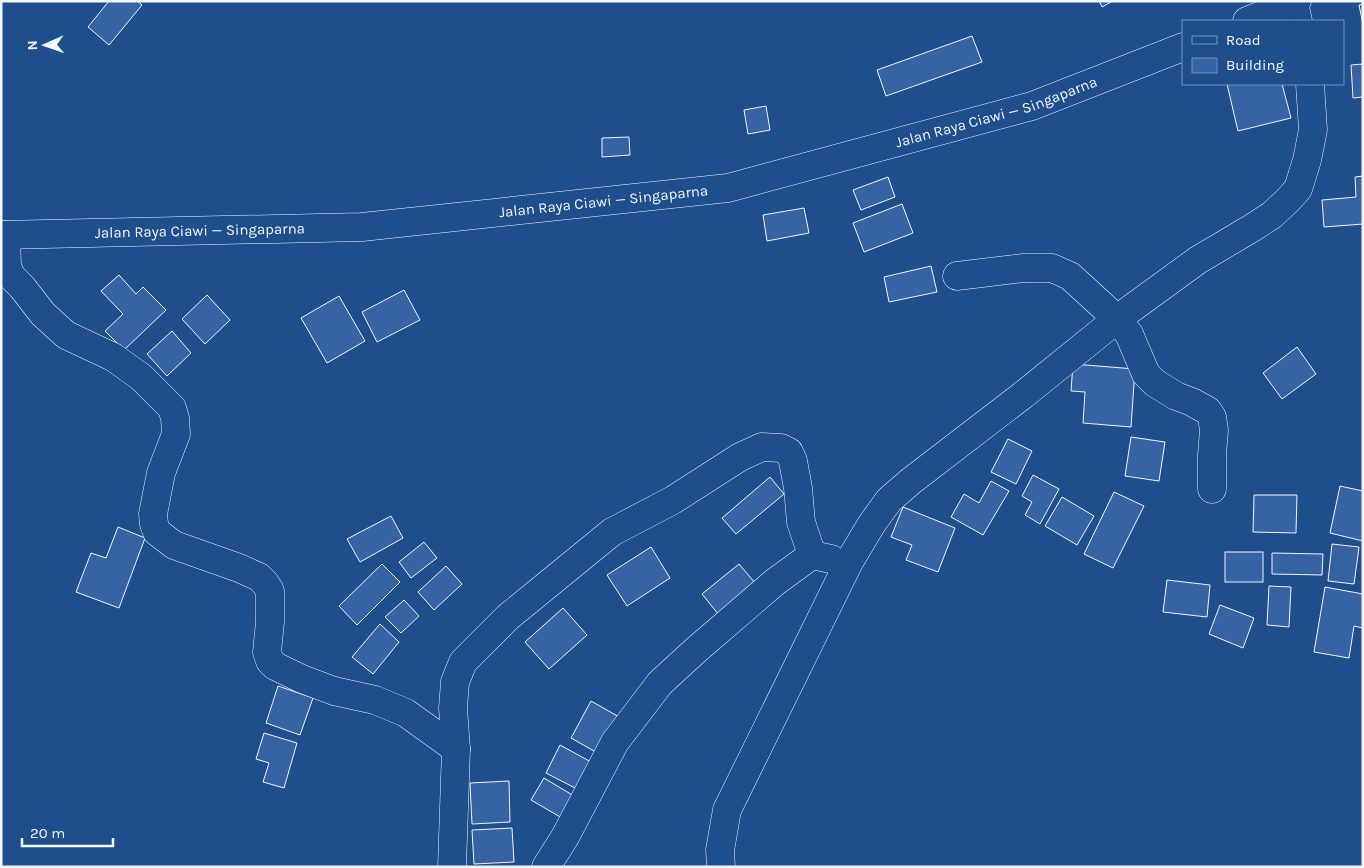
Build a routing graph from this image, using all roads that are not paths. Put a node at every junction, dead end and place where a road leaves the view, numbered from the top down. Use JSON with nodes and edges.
{"nodes":[{"id":1,"x":1296,"y":7,"type":"edge"},
{"id":2,"x":1250,"y":20,"type":"edge"},
{"id":3,"x":1182,"y":47,"type":"edge"},
{"id":4,"x":1310,"y":85,"type":"edge"},
{"id":5,"x":4,"y":235,"type":"edge"},
{"id":6,"x":958,"y":276,"type":"dead end"},
{"id":7,"x":1117,"y":319,"type":"junction"},
{"id":8,"x":1212,"y":489,"type":"dead end"},
{"id":9,"x":812,"y":555,"type":"junction"},
{"id":10,"x":849,"y":562,"type":"junction"},
{"id":11,"x":456,"y":749,"type":"junction"},
{"id":12,"x":452,"y":867,"type":"edge"},
{"id":13,"x":546,"y":867,"type":"edge"},
{"id":14,"x":721,"y":867,"type":"edge"}],
"edges":[{"from":1,"to":2,"type":"street"},
{"from":3,"to":5,"type":"street","name":"Jalan Raya Ciawi — Singaparna"},
{"from":4,"to":7,"type":"street"},
{"from":5,"to":11,"type":"street"},
{"from":6,"to":7,"type":"street"},
{"from":7,"to":8,"type":"street"},
{"from":7,"to":10,"type":"street"},
{"from":9,"to":10,"type":"street"},
{"from":9,"to":11,"type":"street"},
{"from":9,"to":13,"type":"street"},
{"from":10,"to":14,"type":"street"},
{"from":11,"to":12,"type":"street"}]}
